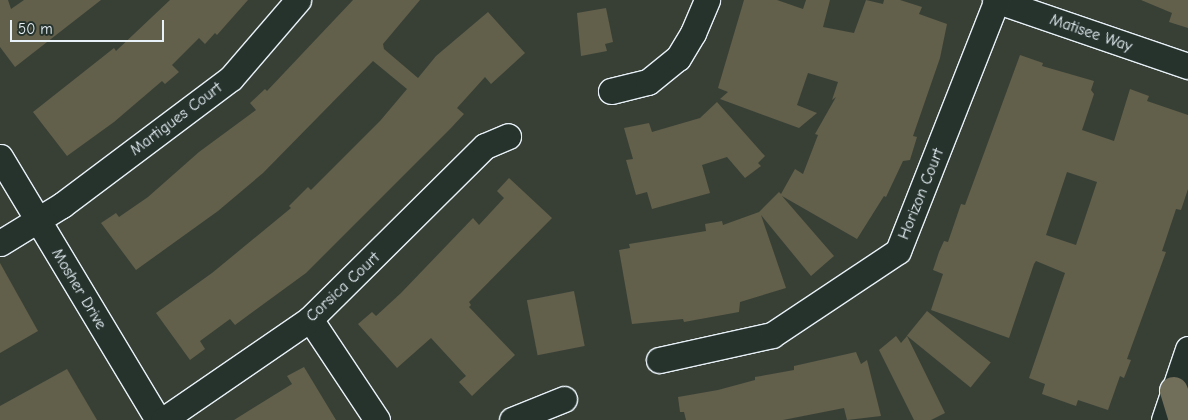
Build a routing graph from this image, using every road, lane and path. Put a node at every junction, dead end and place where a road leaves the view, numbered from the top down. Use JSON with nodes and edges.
{"nodes":[{"id":1,"x":298,"y":0,"type":"edge"},
{"id":2,"x":707,"y":0,"type":"edge"},
{"id":3,"x":996,"y":0,"type":"edge"},
{"id":4,"x":1188,"y":66,"type":"edge"},
{"id":5,"x":611,"y":91,"type":"dead end"},
{"id":6,"x":508,"y":136,"type":"dead end"},
{"id":7,"x":0,"y":156,"type":"edge"},
{"id":8,"x":38,"y":220,"type":"junction"},
{"id":9,"x":0,"y":243,"type":"edge"},
{"id":10,"x":310,"y":319,"type":"junction"},
{"id":11,"x":1188,"y":349,"type":"edge"},
{"id":12,"x":659,"y":360,"type":"dead end"},
{"id":13,"x":1174,"y":391,"type":"junction"},
{"id":14,"x":564,"y":399,"type":"dead end"},
{"id":15,"x":158,"y":420,"type":"edge"},
{"id":16,"x":163,"y":420,"type":"edge"},
{"id":17,"x":377,"y":420,"type":"edge"},
{"id":18,"x":512,"y":420,"type":"edge"},
{"id":19,"x":1164,"y":420,"type":"edge"},
{"id":20,"x":1183,"y":420,"type":"edge"}],
"edges":[{"from":1,"to":8,"type":"street","name":"Martigues Court"},
{"from":2,"to":5,"type":"street"},
{"from":3,"to":4,"type":"street","name":"Matisee Way"},
{"from":3,"to":12,"type":"street","name":"Horizon Court"},
{"from":6,"to":10,"type":"street","name":"Corsica Court"},
{"from":7,"to":8,"type":"street","name":"Mosher Drive"},
{"from":8,"to":9,"type":"street","name":"Martigues Court"},
{"from":8,"to":15,"type":"street","name":"Mosher Drive"},
{"from":10,"to":16,"type":"street","name":"Corsica Court"},
{"from":10,"to":17,"type":"street"},
{"from":11,"to":13,"type":"street"},
{"from":13,"to":19,"type":"street"},
{"from":13,"to":20,"type":"main road"},
{"from":14,"to":18,"type":"street"}]}
